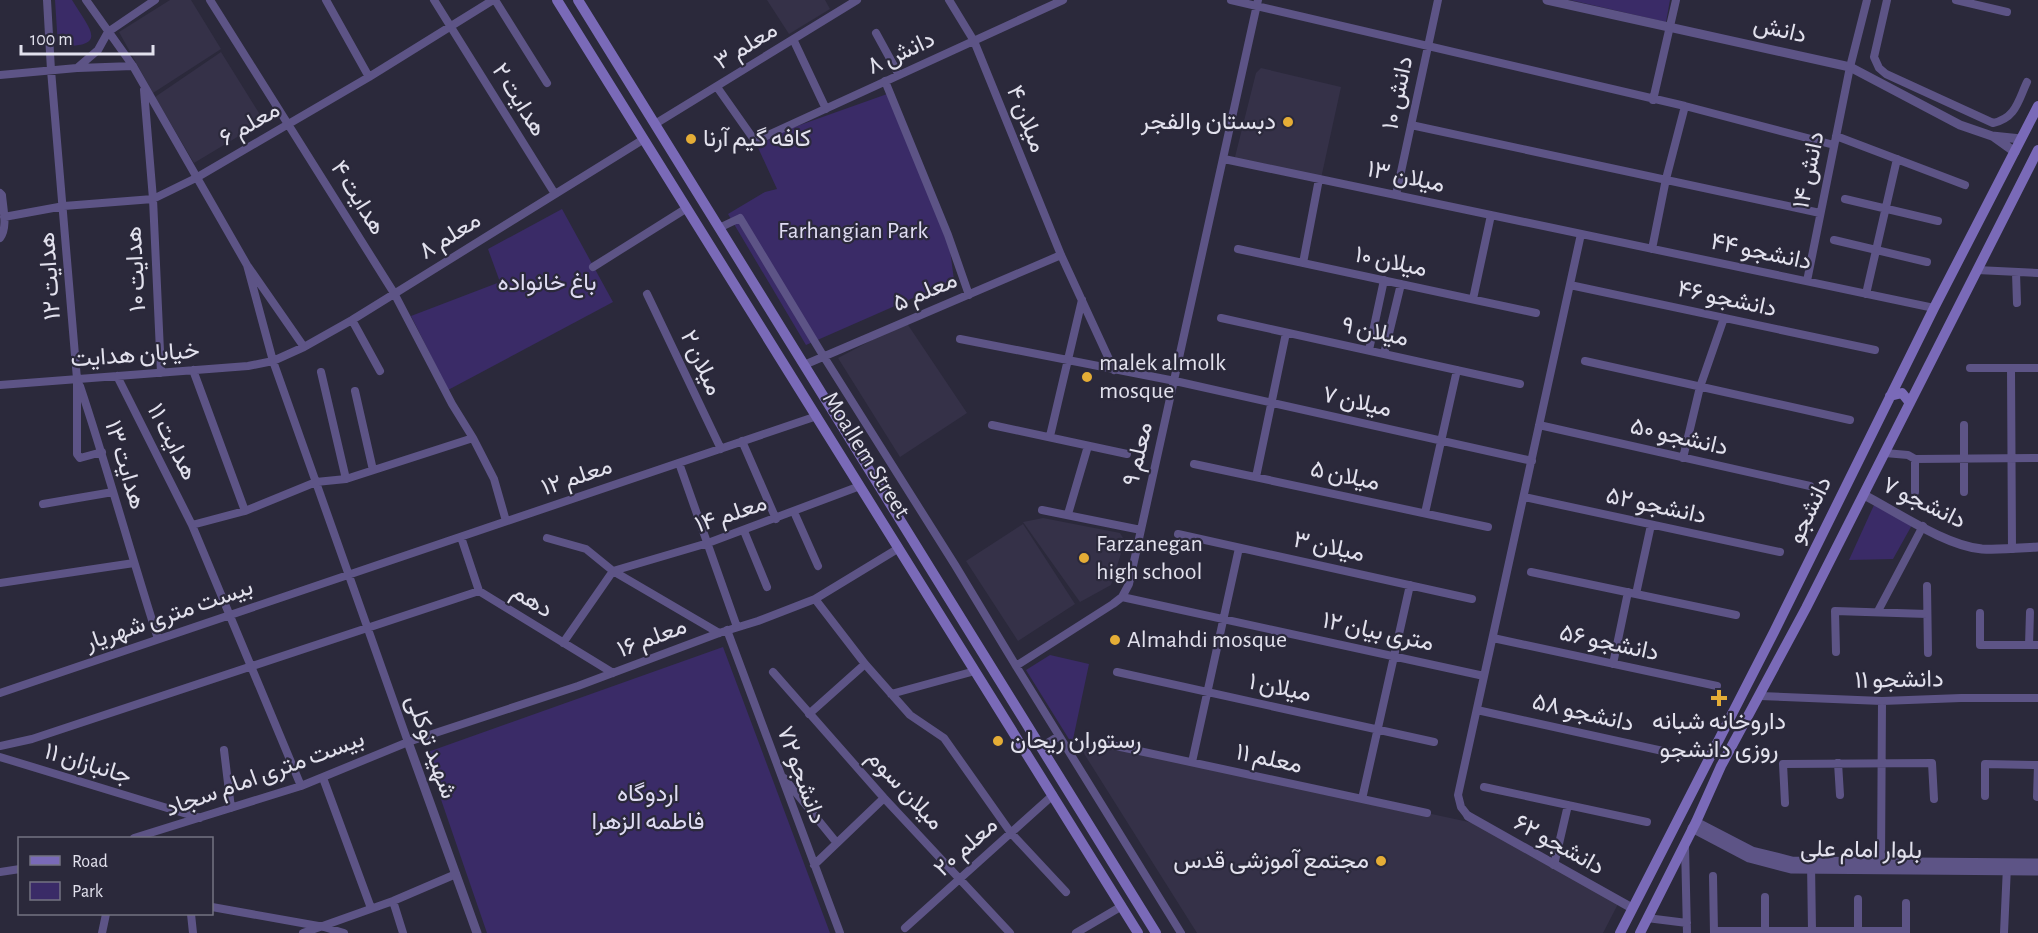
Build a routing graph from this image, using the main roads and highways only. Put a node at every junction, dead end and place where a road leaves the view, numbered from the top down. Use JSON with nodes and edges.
{"nodes":[{"id":1,"x":558,"y":0,"type":"edge"},
{"id":2,"x":578,"y":0,"type":"edge"},
{"id":3,"x":2038,"y":106,"type":"edge"},
{"id":4,"x":2021,"y":139,"type":"junction"},
{"id":5,"x":2015,"y":152,"type":"junction"},
{"id":6,"x":2037,"y":154,"type":"edge"},
{"id":7,"x":1902,"y":371,"type":"junction"},
{"id":8,"x":1921,"y":382,"type":"junction"},
{"id":9,"x":1890,"y":396,"type":"junction"},
{"id":10,"x":1910,"y":403,"type":"junction"},
{"id":11,"x":1096,"y":836,"type":"junction"},
{"id":12,"x":1083,"y":844,"type":"junction"},
{"id":13,"x":1138,"y":933,"type":"edge"},
{"id":14,"x":1156,"y":933,"type":"edge"},
{"id":15,"x":1620,"y":933,"type":"edge"},
{"id":16,"x":1640,"y":933,"type":"edge"}],
"edges":[{"from":1,"to":12,"type":"main road","name":"Moallem Street"},
{"from":2,"to":11,"type":"main road","name":"Moallem Street"},
{"from":3,"to":4,"type":"main road","name":"دانشجو"},
{"from":4,"to":5,"type":"main road","name":"دانشجو"},
{"from":4,"to":6,"type":"main road","name":"دانش"},
{"from":5,"to":6,"type":"main road","name":"دانش"},
{"from":5,"to":7,"type":"main road","name":"دانشجو"},
{"from":6,"to":8,"type":"main road","name":"دانشجو"},
{"from":7,"to":8,"type":"main road"},
{"from":7,"to":9,"type":"main road","name":"دانشجو"},
{"from":8,"to":10,"type":"main road","name":"دانشجو"},
{"from":9,"to":10,"type":"main road"},
{"from":9,"to":15,"type":"main road","name":"دانشجو"},
{"from":10,"to":16,"type":"main road","name":"دانشجو"},
{"from":11,"to":12,"type":"main road"},
{"from":11,"to":14,"type":"main road","name":"Moallem Street"},
{"from":12,"to":13,"type":"main road","name":"Moallem Street"}]}
